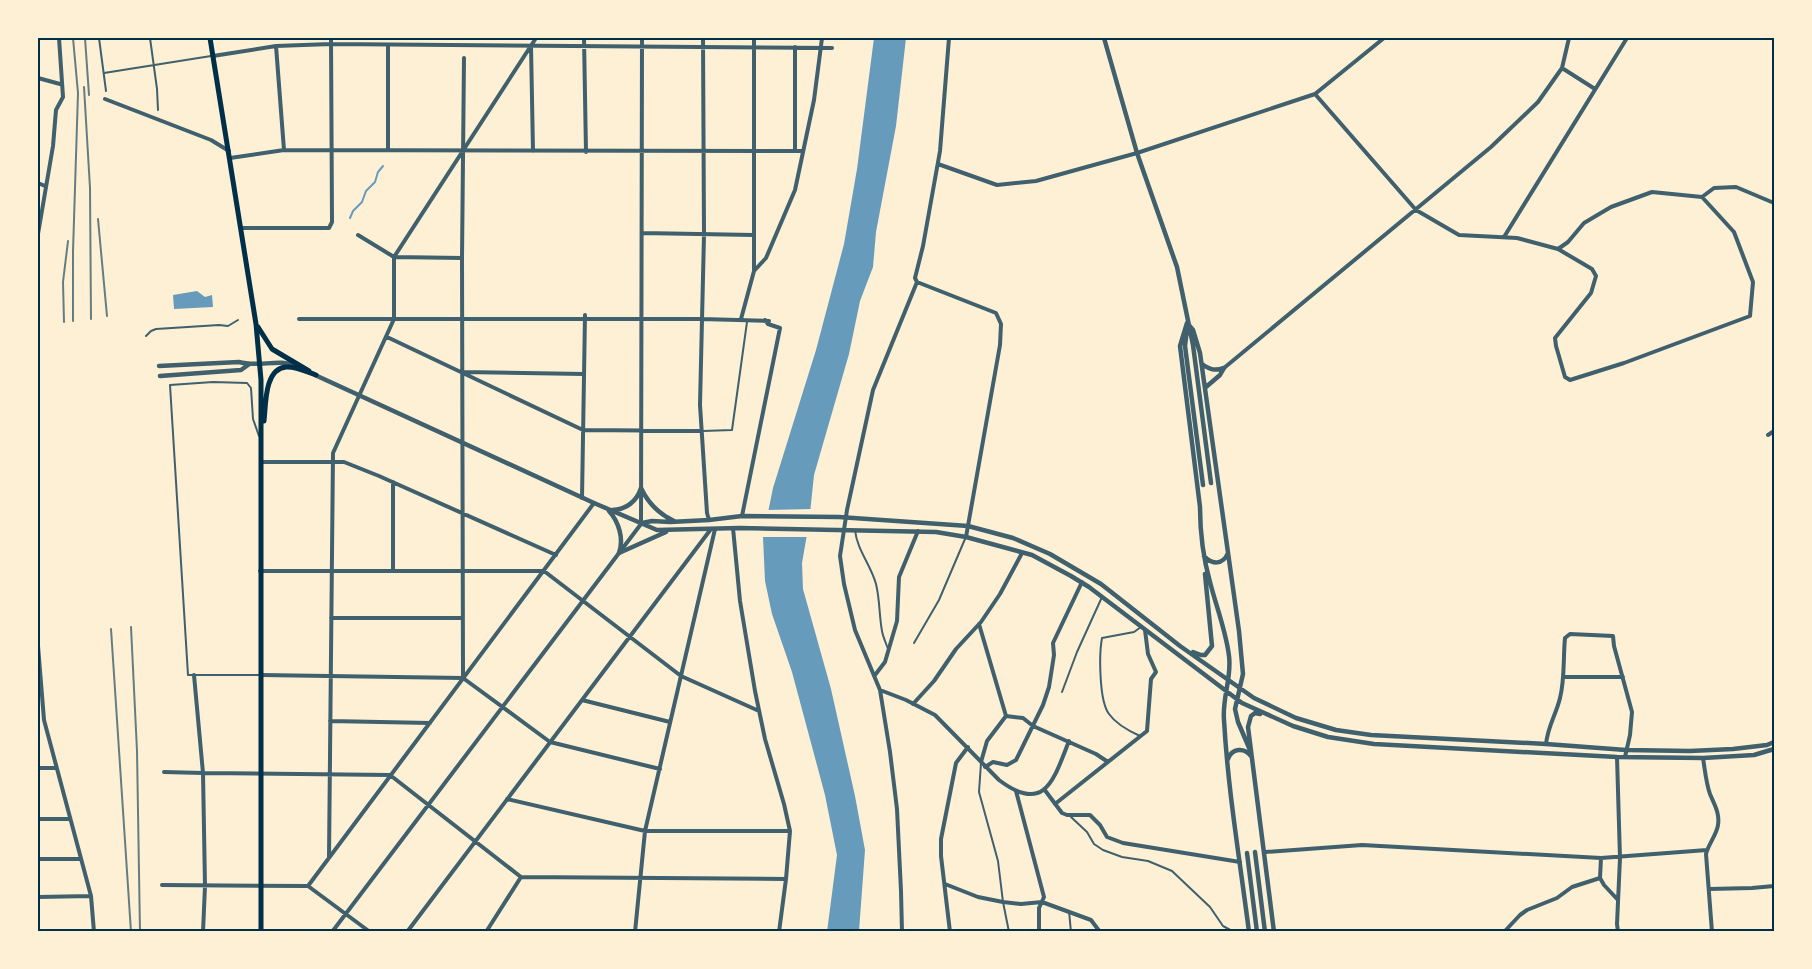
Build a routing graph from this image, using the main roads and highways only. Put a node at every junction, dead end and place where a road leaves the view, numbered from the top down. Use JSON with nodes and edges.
{"nodes":[{"id":1,"x":210,"y":38,"type":"edge"},
{"id":2,"x":256,"y":324,"type":"junction"},
{"id":3,"x":261,"y":441,"type":"junction"},
{"id":4,"x":261,"y":932,"type":"edge"}],
"edges":[{"from":1,"to":2,"type":"main road"},
{"from":2,"to":3,"type":"main road"},
{"from":2,"to":3,"type":"main road"},
{"from":3,"to":4,"type":"main road"}]}
